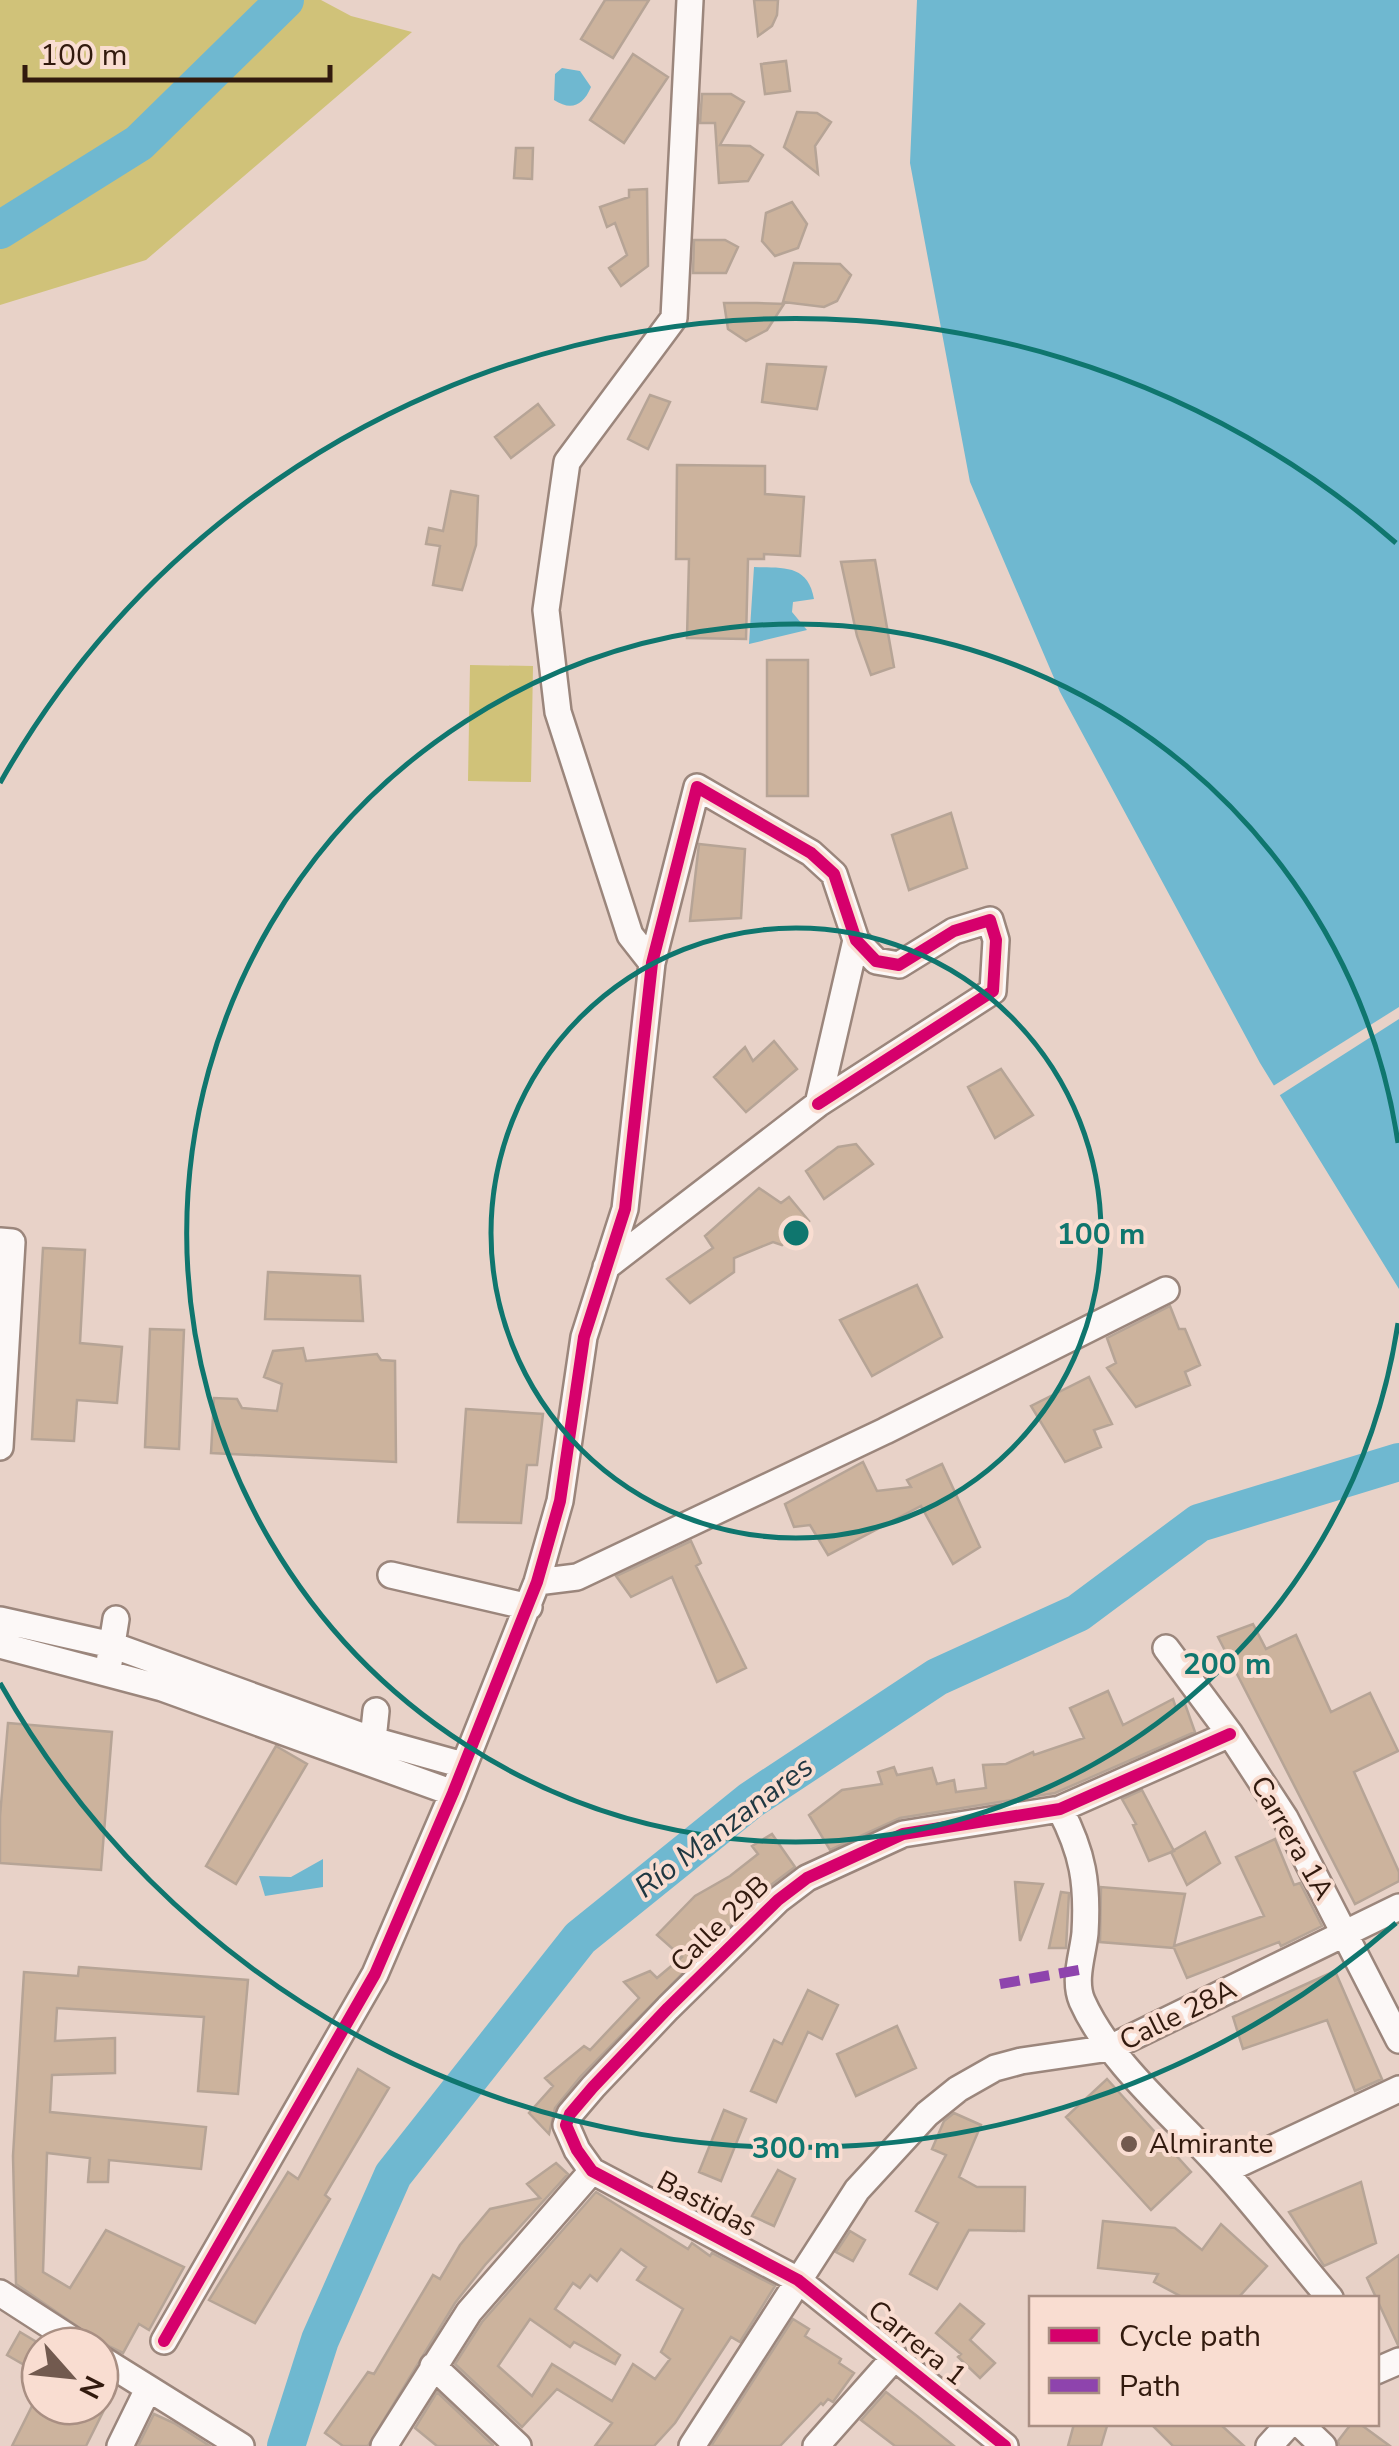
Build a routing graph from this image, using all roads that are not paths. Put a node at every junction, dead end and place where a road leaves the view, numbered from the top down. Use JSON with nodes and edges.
{"nodes":[{"id":1,"x":690,"y":0,"type":"edge"},
{"id":2,"x":856,"y":940,"type":"junction"},
{"id":3,"x":652,"y":963,"type":"junction"},
{"id":4,"x":818,"y":1104,"type":"junction"},
{"id":5,"x":0,"y":1241,"type":"edge"},
{"id":6,"x":606,"y":1267,"type":"junction"},
{"id":7,"x":1166,"y":1290,"type":"dead end"},
{"id":8,"x":4,"y":1322,"type":"edge"},
{"id":9,"x":0,"y":1447,"type":"edge"},
{"id":10,"x":391,"y":1575,"type":"dead end"},
{"id":11,"x":537,"y":1582,"type":"junction"},
{"id":12,"x":528,"y":1606,"type":"junction"},
{"id":13,"x":116,"y":1619,"type":"dead end"},
{"id":14,"x":0,"y":1620,"type":"edge"},
{"id":15,"x":0,"y":1645,"type":"edge"},
{"id":16,"x":112,"y":1646,"type":"junction"},
{"id":17,"x":1166,"y":1648,"type":"dead end"},
{"id":18,"x":108,"y":1672,"type":"junction"},
{"id":19,"x":376,"y":1711,"type":"dead end"},
{"id":20,"x":1230,"y":1734,"type":"junction"},
{"id":21,"x":369,"y":1750,"type":"junction"},
{"id":22,"x":463,"y":1766,"type":"junction"},
{"id":23,"x":453,"y":1794,"type":"junction"},
{"id":24,"x":1060,"y":1809,"type":"junction"},
{"id":25,"x":1399,"y":1907,"type":"edge"},
{"id":26,"x":1345,"y":1934,"type":"junction"},
{"id":27,"x":1399,"y":2040,"type":"edge"},
{"id":28,"x":1110,"y":2048,"type":"junction"},
{"id":29,"x":1399,"y":2089,"type":"edge"},
{"id":30,"x":592,"y":2171,"type":"junction"},
{"id":31,"x":1224,"y":2171,"type":"junction"},
{"id":32,"x":798,"y":2280,"type":"junction"},
{"id":33,"x":0,"y":2293,"type":"edge"},
{"id":34,"x":1328,"y":2296,"type":"edge"},
{"id":35,"x":51,"y":2326,"type":"edge"},
{"id":36,"x":164,"y":2342,"type":"dead end"},
{"id":37,"x":894,"y":2357,"type":"junction"},
{"id":38,"x":433,"y":2366,"type":"junction"},
{"id":39,"x":120,"y":2371,"type":"edge"},
{"id":40,"x":148,"y":2389,"type":"junction"},
{"id":41,"x":1287,"y":2426,"type":"edge"},
{"id":42,"x":1302,"y":2426,"type":"edge"},
{"id":43,"x":1003,"y":2445,"type":"edge"},
{"id":44,"x":120,"y":2446,"type":"edge"},
{"id":45,"x":241,"y":2446,"type":"edge"},
{"id":46,"x":384,"y":2446,"type":"edge"},
{"id":47,"x":518,"y":2446,"type":"edge"},
{"id":48,"x":692,"y":2446,"type":"edge"},
{"id":49,"x":816,"y":2446,"type":"edge"},
{"id":50,"x":1269,"y":2446,"type":"edge"},
{"id":51,"x":1323,"y":2446,"type":"edge"}],
"edges":[{"from":1,"to":3,"type":"street"},
{"from":2,"to":3,"type":"street"},
{"from":2,"to":4,"type":"street"},
{"from":2,"to":4,"type":"street"},
{"from":3,"to":6,"type":"street"},
{"from":4,"to":6,"type":"street"},
{"from":5,"to":8,"type":"street"},
{"from":6,"to":11,"type":"street"},
{"from":7,"to":11,"type":"street"},
{"from":8,"to":9,"type":"street"},
{"from":10,"to":12,"type":"street"},
{"from":11,"to":12,"type":"street"},
{"from":12,"to":22,"type":"street"},
{"from":13,"to":16,"type":"street"},
{"from":14,"to":16,"type":"street"},
{"from":15,"to":18,"type":"street"},
{"from":16,"to":18,"type":"street"},
{"from":16,"to":21,"type":"street"},
{"from":17,"to":20,"type":"street","name":"Carrera 1A"},
{"from":18,"to":21,"type":"street"},
{"from":19,"to":21,"type":"street"},
{"from":20,"to":24,"type":"street","name":"Calle 29B"},
{"from":20,"to":26,"type":"street","name":"Carrera 1A"},
{"from":21,"to":22,"type":"street"},
{"from":21,"to":23,"type":"street"},
{"from":22,"to":23,"type":"street"},
{"from":23,"to":36,"type":"street"},
{"from":24,"to":28,"type":"street"},
{"from":24,"to":30,"type":"street","name":"Calle 29B"},
{"from":25,"to":26,"type":"street","name":"Calle 28A"},
{"from":26,"to":27,"type":"street","name":"Carrera 1A"},
{"from":26,"to":28,"type":"street","name":"Calle 28A"},
{"from":28,"to":31,"type":"street"},
{"from":28,"to":32,"type":"street","name":"Calle 28A"},
{"from":29,"to":31,"type":"street"},
{"from":30,"to":32,"type":"street","name":"Bastidas"},
{"from":30,"to":38,"type":"street"},
{"from":31,"to":34,"type":"street"},
{"from":32,"to":37,"type":"street","name":"Carrera 1"},
{"from":32,"to":48,"type":"street","name":"Calle 28A"},
{"from":33,"to":35,"type":"street"},
{"from":37,"to":43,"type":"street","name":"Carrera 1"},
{"from":37,"to":49,"type":"street"},
{"from":38,"to":46,"type":"street"},
{"from":38,"to":47,"type":"street"},
{"from":39,"to":40,"type":"street"},
{"from":40,"to":44,"type":"street"},
{"from":40,"to":45,"type":"street"},
{"from":41,"to":50,"type":"street"},
{"from":42,"to":51,"type":"street"}]}
